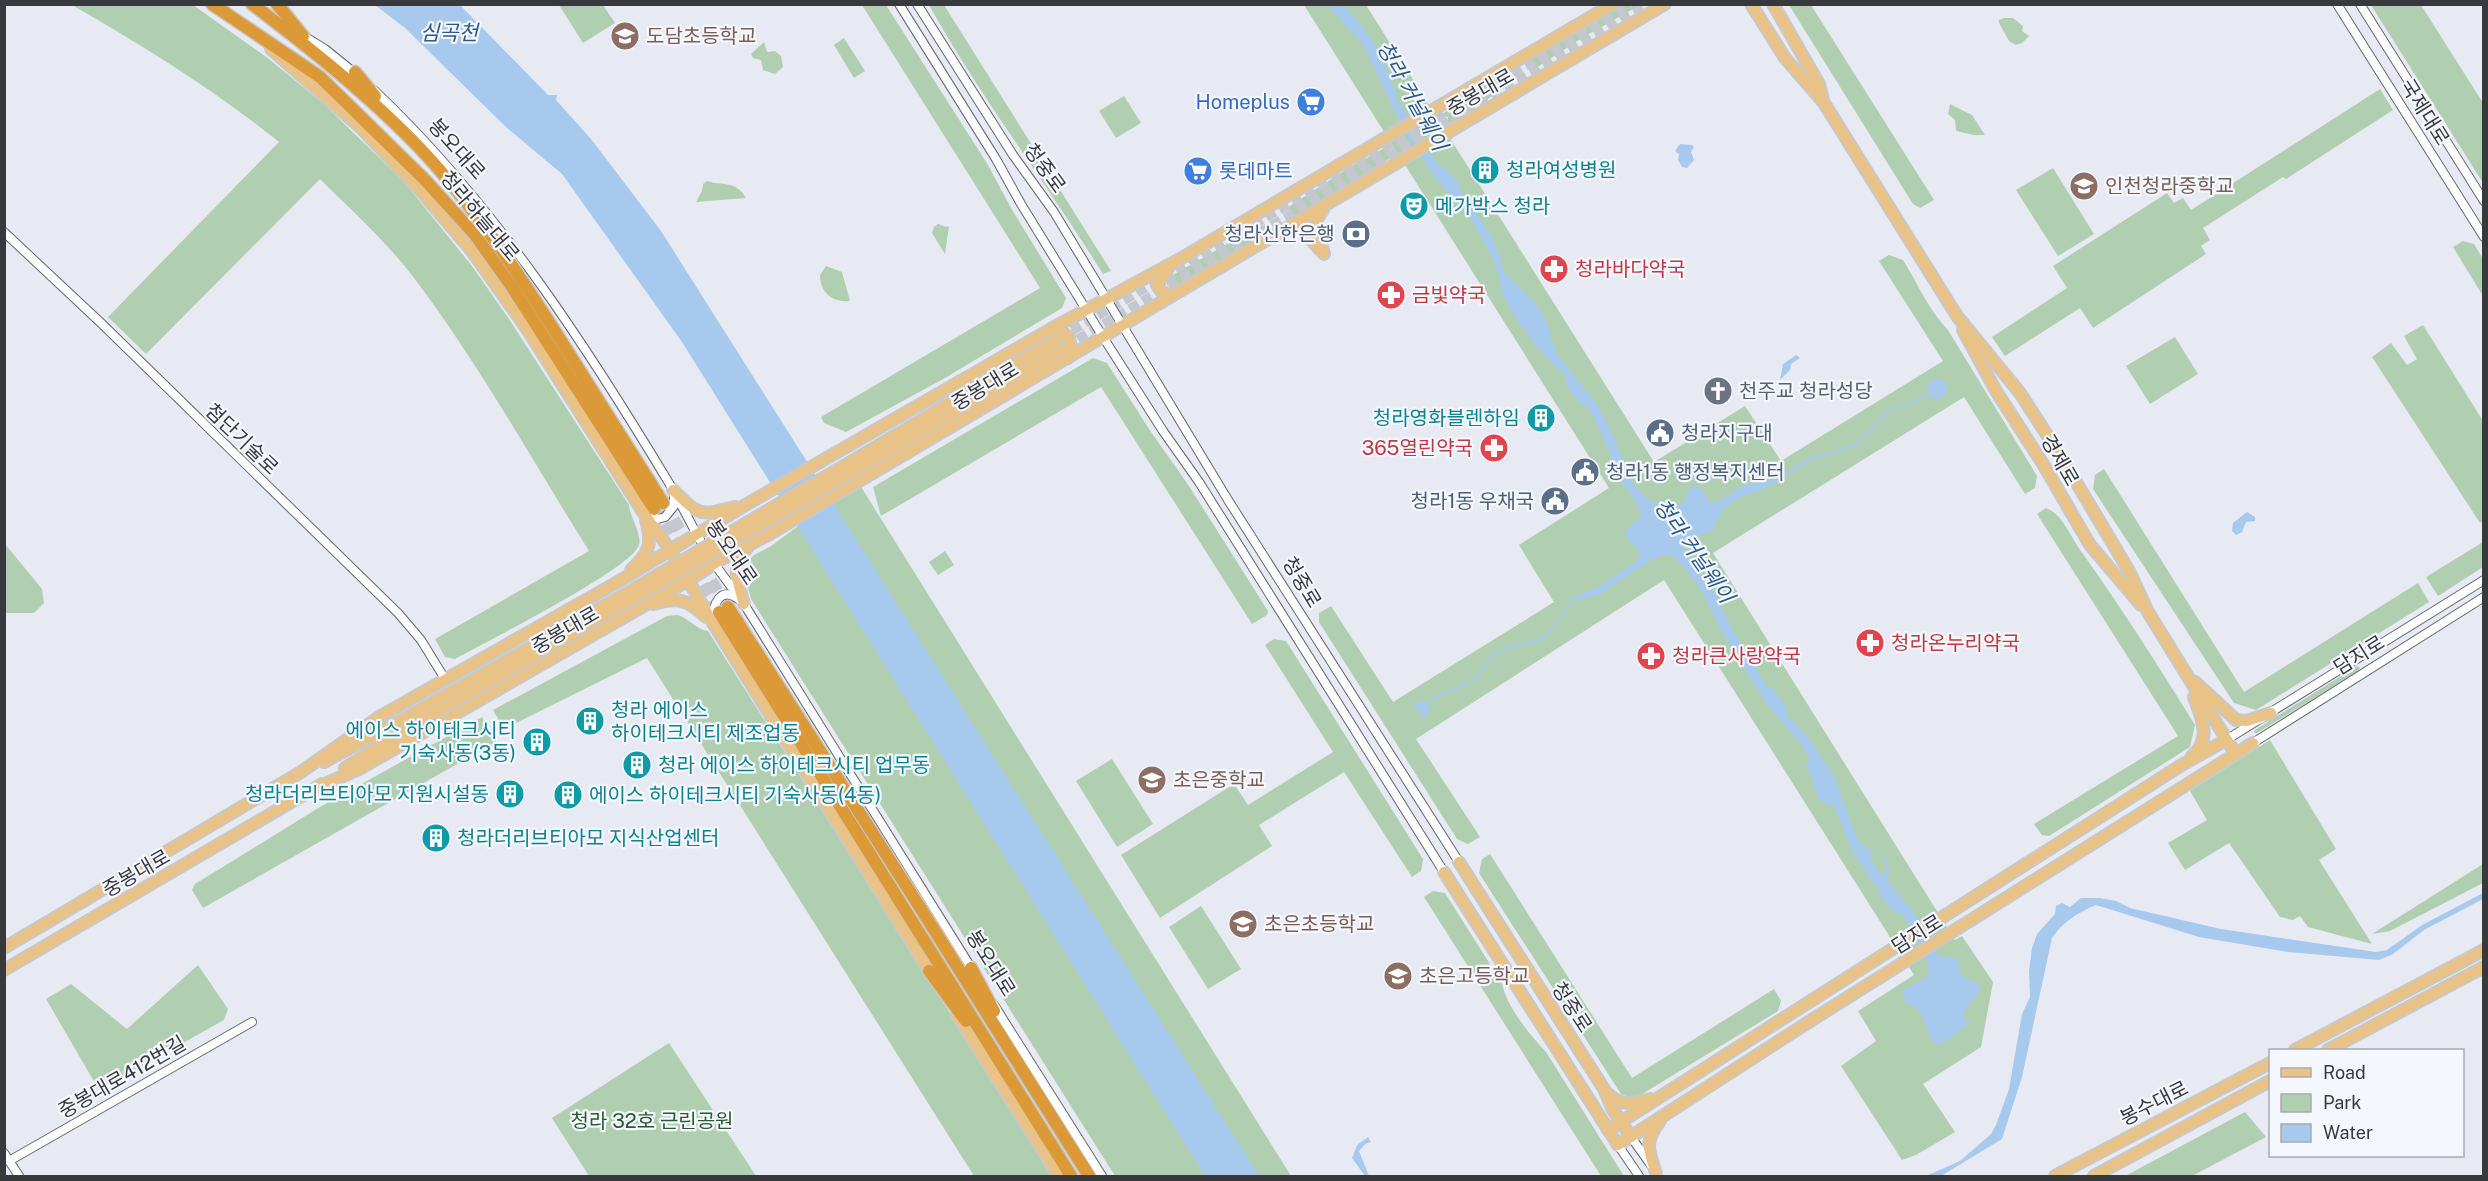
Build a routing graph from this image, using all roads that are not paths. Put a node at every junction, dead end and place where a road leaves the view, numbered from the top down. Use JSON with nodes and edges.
{"nodes":[{"id":1,"x":212,"y":4,"type":"edge"},
{"id":2,"x":277,"y":4,"type":"edge"},
{"id":3,"x":899,"y":4,"type":"edge"},
{"id":4,"x":917,"y":4,"type":"edge"},
{"id":5,"x":1613,"y":4,"type":"edge"},
{"id":6,"x":1665,"y":4,"type":"edge"},
{"id":7,"x":1751,"y":4,"type":"edge"},
{"id":8,"x":1773,"y":4,"type":"edge"},
{"id":9,"x":2337,"y":4,"type":"edge"},
{"id":10,"x":2360,"y":4,"type":"edge"},
{"id":11,"x":256,"y":8,"type":"edge"},
{"id":12,"x":303,"y":36,"type":"junction"},
{"id":13,"x":355,"y":72,"type":"junction"},
{"id":14,"x":1824,"y":104,"type":"junction"},
{"id":15,"x":424,"y":154,"type":"junction"},
{"id":16,"x":2484,"y":201,"type":"edge"},
{"id":17,"x":1326,"y":206,"type":"junction"},
{"id":18,"x":1288,"y":228,"type":"junction"},
{"id":19,"x":4,"y":232,"type":"edge"},
{"id":20,"x":2484,"y":237,"type":"edge"},
{"id":21,"x":1180,"y":259,"type":"junction"},
{"id":22,"x":1171,"y":296,"type":"junction"},
{"id":23,"x":1107,"y":299,"type":"junction"},
{"id":24,"x":1086,"y":310,"type":"junction"},
{"id":25,"x":1957,"y":316,"type":"junction"},
{"id":26,"x":1123,"y":325,"type":"junction"},
{"id":27,"x":1051,"y":329,"type":"junction"},
{"id":28,"x":1103,"y":337,"type":"junction"},
{"id":29,"x":1062,"y":349,"type":"junction"},
{"id":30,"x":673,"y":490,"type":"junction"},
{"id":31,"x":747,"y":504,"type":"junction"},
{"id":32,"x":654,"y":508,"type":"junction"},
{"id":33,"x":696,"y":535,"type":"junction"},
{"id":34,"x":768,"y":535,"type":"junction"},
{"id":35,"x":671,"y":551,"type":"junction"},
{"id":36,"x":714,"y":564,"type":"junction"},
{"id":37,"x":688,"y":580,"type":"junction"},
{"id":38,"x":2484,"y":580,"type":"edge"},
{"id":39,"x":616,"y":583,"type":"junction"},
{"id":40,"x":2484,"y":597,"type":"edge"},
{"id":41,"x":744,"y":604,"type":"junction"},
{"id":42,"x":2148,"y":612,"type":"junction"},
{"id":43,"x":631,"y":614,"type":"junction"},
{"id":44,"x":720,"y":614,"type":"junction"},
{"id":45,"x":2184,"y":672,"type":"junction"},
{"id":46,"x":445,"y":679,"type":"junction"},
{"id":47,"x":2271,"y":713,"type":"junction"},
{"id":48,"x":403,"y":726,"type":"junction"},
{"id":49,"x":2226,"y":740,"type":"junction"},
{"id":50,"x":2253,"y":743,"type":"joint"},
{"id":51,"x":2235,"y":753,"type":"junction"},
{"id":52,"x":2180,"y":766,"type":"junction"},
{"id":53,"x":301,"y":772,"type":"junction"},
{"id":54,"x":316,"y":788,"type":"junction"},
{"id":55,"x":1459,"y":862,"type":"joint"},
{"id":56,"x":1444,"y":872,"type":"joint"},
{"id":57,"x":4,"y":948,"type":"edge"},
{"id":58,"x":2484,"y":950,"type":"edge"},
{"id":59,"x":2484,"y":967,"type":"edge"},
{"id":60,"x":971,"y":968,"type":"junction"},
{"id":61,"x":4,"y":970,"type":"edge"},
{"id":62,"x":929,"y":971,"type":"junction"},
{"id":63,"x":252,"y":1022,"type":"dead end"},
{"id":64,"x":2297,"y":1049,"type":"edge"},
{"id":65,"x":2330,"y":1049,"type":"edge"},
{"id":66,"x":2269,"y":1064,"type":"edge"},
{"id":67,"x":2269,"y":1083,"type":"edge"},
{"id":68,"x":1604,"y":1089,"type":"junction"},
{"id":69,"x":1659,"y":1098,"type":"junction"},
{"id":70,"x":1046,"y":1107,"type":"junction"},
{"id":71,"x":1032,"y":1114,"type":"junction"},
{"id":72,"x":1667,"y":1114,"type":"junction"},
{"id":73,"x":1621,"y":1121,"type":"junction"},
{"id":74,"x":1608,"y":1130,"type":"junction"},
{"id":75,"x":1631,"y":1137,"type":"junction"},
{"id":76,"x":2125,"y":1139,"type":"junction"},
{"id":77,"x":1618,"y":1145,"type":"junction"},
{"id":78,"x":4,"y":1153,"type":"edge"},
{"id":79,"x":2134,"y":1155,"type":"junction"},
{"id":80,"x":9,"y":1161,"type":"junction"},
{"id":81,"x":2119,"y":1163,"type":"junction"},
{"id":82,"x":1657,"y":1175,"type":"edge"},
{"id":83,"x":19,"y":1176,"type":"edge"},
{"id":84,"x":1059,"y":1176,"type":"edge"},
{"id":85,"x":1070,"y":1176,"type":"edge"},
{"id":86,"x":1091,"y":1176,"type":"edge"},
{"id":87,"x":1102,"y":1176,"type":"edge"},
{"id":88,"x":1639,"y":1176,"type":"edge"},
{"id":89,"x":2055,"y":1176,"type":"edge"},
{"id":90,"x":2094,"y":1176,"type":"edge"},
{"id":91,"x":2114,"y":1176,"type":"edge"}],
"edges":[{"from":1,"to":32,"type":"highway","name":"청라하늘대로"},
{"from":2,"to":12,"type":"highway"},
{"from":3,"to":24,"type":"street","name":"청중로"},
{"from":4,"to":23,"type":"street","name":"청중로"},
{"from":5,"to":21,"type":"main road","name":"중봉대로"},
{"from":6,"to":17,"type":"main road","name":"중봉대로"},
{"from":7,"to":14,"type":"main road","name":"경제로"},
{"from":8,"to":14,"type":"main road","name":"경제로"},
{"from":9,"to":20,"type":"street","name":"국제대로"},
{"from":10,"to":16,"type":"street","name":"국제대로"},
{"from":11,"to":12,"type":"street","name":"봉오대로"},
{"from":11,"to":15,"type":"highway","name":"청라하늘대로"},
{"from":12,"to":13,"type":"street","name":"봉오대로"},
{"from":13,"to":15,"type":"highway"},
{"from":13,"to":30,"type":"street","name":"봉오대로"},
{"from":14,"to":25,"type":"main road","name":"경제로"},
{"from":15,"to":32,"type":"highway","name":"청라하늘대로"},
{"from":17,"to":18,"type":"main road","name":"중봉대로"},
{"from":17,"to":18,"type":"main road"},
{"from":18,"to":22,"type":"main road","name":"중봉대로"},
{"from":19,"to":46,"type":"street","name":"첨단기술로"},
{"from":21,"to":22,"type":"main road"},
{"from":21,"to":23,"type":"main road","name":"중봉대로"},
{"from":22,"to":26,"type":"main road","name":"중봉대로"},
{"from":23,"to":24,"type":"main road","name":"중봉대로"},
{"from":23,"to":26,"type":"street","name":"청중로"},
{"from":24,"to":27,"type":"main road","name":"중봉대로"},
{"from":24,"to":28,"type":"street","name":"청중로"},
{"from":25,"to":42,"type":"main road","name":"경제로"},
{"from":25,"to":42,"type":"main road","name":"경제로"},
{"from":26,"to":28,"type":"main road","name":"중봉대로"},
{"from":26,"to":55,"type":"street","name":"청중로"},
{"from":27,"to":29,"type":"main road"},
{"from":27,"to":31,"type":"main road","name":"중봉대로"},
{"from":28,"to":29,"type":"main road","name":"중봉대로"},
{"from":28,"to":56,"type":"street","name":"청중로"},
{"from":29,"to":34,"type":"main road","name":"중봉대로"},
{"from":29,"to":48,"type":"main road","name":"중봉대로","bridge":true},
{"from":30,"to":31,"type":"main road"},
{"from":30,"to":32,"type":"street"},
{"from":30,"to":33,"type":"street","name":"봉오대로"},
{"from":31,"to":33,"type":"main road","name":"중봉대로"},
{"from":32,"to":35,"type":"main road","name":"봉오대로"},
{"from":32,"to":39,"type":"main road"},
{"from":33,"to":35,"type":"main road","name":"중봉대로"},
{"from":33,"to":36,"type":"street","name":"봉오대로"},
{"from":34,"to":36,"type":"main road","name":"중봉대로"},
{"from":34,"to":41,"type":"main road"},
{"from":35,"to":37,"type":"main road","name":"봉오대로"},
{"from":35,"to":39,"type":"main road","name":"중봉대로"},
{"from":36,"to":37,"type":"main road","name":"중봉대로"},
{"from":36,"to":41,"type":"street","name":"봉오대로"},
{"from":37,"to":43,"type":"main road","name":"중봉대로"},
{"from":37,"to":44,"type":"main road","name":"봉오대로"},
{"from":38,"to":47,"type":"street"},
{"from":39,"to":46,"type":"main road","name":"중봉대로"},
{"from":40,"to":50,"type":"street","name":"담지로"},
{"from":41,"to":44,"type":"street"},
{"from":41,"to":60,"type":"street","name":"봉오대로"},
{"from":42,"to":45,"type":"main road","name":"경제로"},
{"from":43,"to":44,"type":"main road"},
{"from":43,"to":54,"type":"main road","name":"중봉대로"},
{"from":44,"to":62,"type":"main road","name":"봉오대로"},
{"from":44,"to":70,"type":"highway","name":"봉오대로"},
{"from":44,"to":71,"type":"highway","name":"봉오대로"},
{"from":45,"to":47,"type":"main road"},
{"from":45,"to":49,"type":"main road","name":"경제로"},
{"from":45,"to":52,"type":"main road"},
{"from":46,"to":53,"type":"main road","name":"중봉대로"},
{"from":47,"to":49,"type":"street"},
{"from":48,"to":53,"type":"main road","name":"중봉대로"},
{"from":48,"to":54,"type":"main road","name":"중봉대로"},
{"from":49,"to":51,"type":"main road","name":"경제로"},
{"from":49,"to":52,"type":"main road"},
{"from":50,"to":51,"type":"main road","name":"담지로"},
{"from":51,"to":72,"type":"main road","name":"담지로"},
{"from":52,"to":69,"type":"main road"},
{"from":53,"to":57,"type":"main road","name":"중봉대로"},
{"from":54,"to":61,"type":"main road","name":"중봉대로"},
{"from":55,"to":68,"type":"main road","name":"청중로"},
{"from":56,"to":74,"type":"main road","name":"청중로"},
{"from":58,"to":64,"type":"main road"},
{"from":59,"to":65,"type":"main road"},
{"from":60,"to":70,"type":"highway"},
{"from":60,"to":87,"type":"street","name":"봉오대로"},
{"from":62,"to":71,"type":"highway"},
{"from":62,"to":84,"type":"main road","name":"봉오대로"},
{"from":63,"to":80,"type":"street","name":"중봉대로412번길"},
{"from":66,"to":76,"type":"main road","name":"봉수대로"},
{"from":67,"to":79,"type":"main road","name":"봉수대로"},
{"from":68,"to":69,"type":"main road"},
{"from":68,"to":73,"type":"main road","name":"청중로"},
{"from":69,"to":73,"type":"main road"},
{"from":70,"to":86,"type":"highway","name":"봉오대로"},
{"from":71,"to":85,"type":"highway","name":"봉오대로"},
{"from":72,"to":75,"type":"main road","name":"담지로"},
{"from":72,"to":82,"type":"main road"},
{"from":73,"to":74,"type":"main road"},
{"from":73,"to":75,"type":"main road","name":"청중로"},
{"from":74,"to":77,"type":"main road","name":"청중로"},
{"from":75,"to":77,"type":"main road","name":"담지로"},
{"from":75,"to":82,"type":"street","name":"청중로"},
{"from":76,"to":79,"type":"main road"},
{"from":76,"to":89,"type":"main road","name":"봉수대로"},
{"from":77,"to":88,"type":"street"},
{"from":78,"to":80,"type":"street"},
{"from":79,"to":81,"type":"main road","name":"봉수대로"},
{"from":80,"to":83,"type":"street"},
{"from":81,"to":90,"type":"main road","name":"봉수대로"},
{"from":81,"to":91,"type":"main road"}]}
